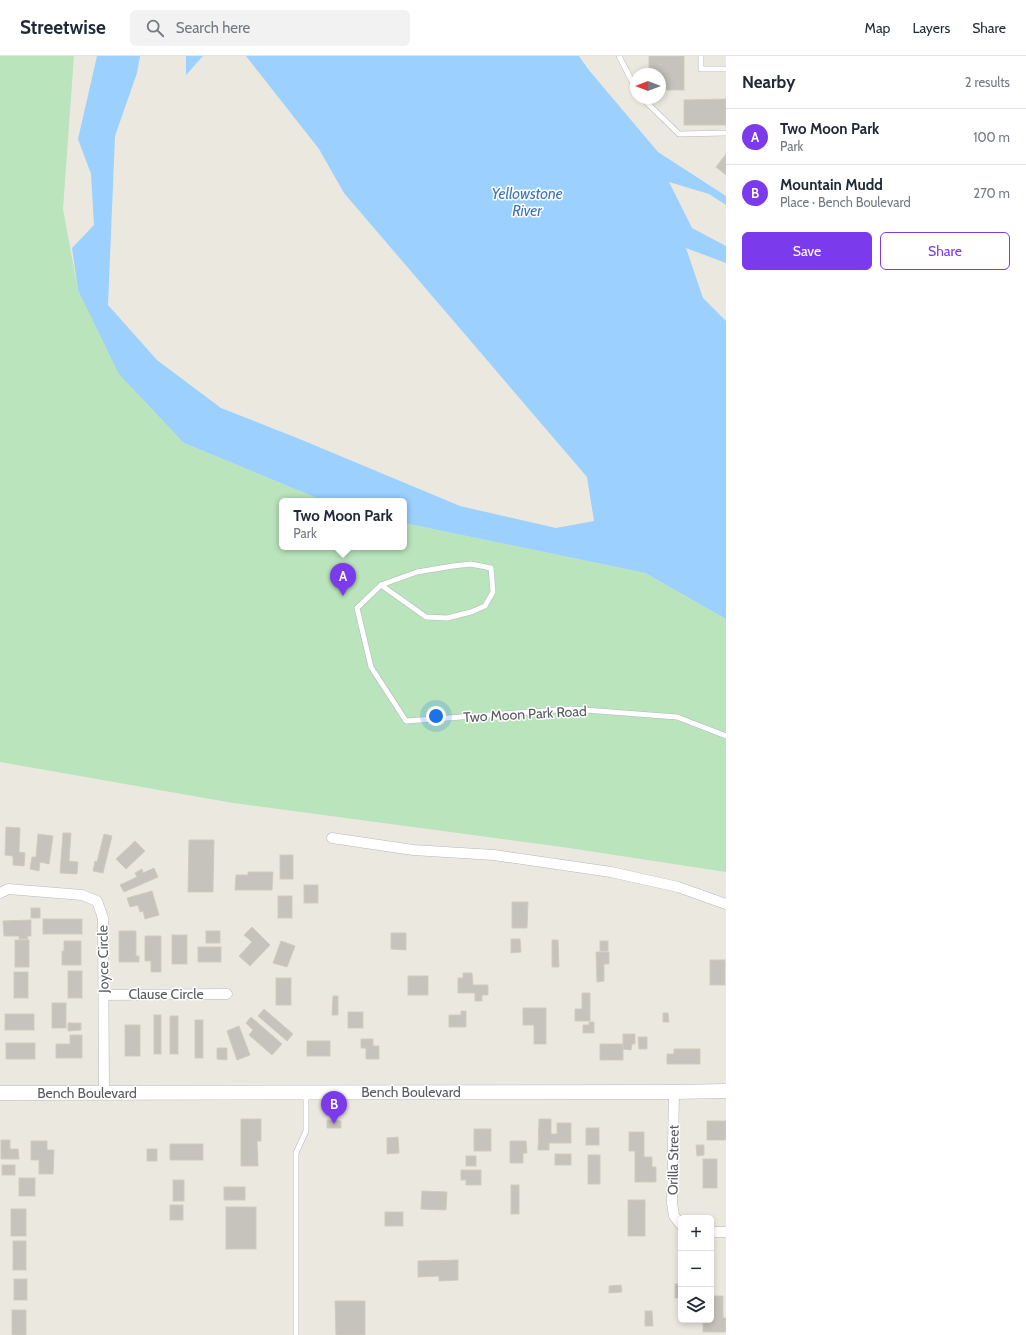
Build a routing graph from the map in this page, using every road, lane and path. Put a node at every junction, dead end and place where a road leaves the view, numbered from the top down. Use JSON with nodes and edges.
{"nodes":[{"id":1,"x":619,"y":56,"type":"edge"},
{"id":2,"x":701,"y":56,"type":"edge"},
{"id":3,"x":726,"y":69,"type":"edge"},
{"id":4,"x":630,"y":77,"type":"edge"},
{"id":5,"x":648,"y":104,"type":"edge"},
{"id":6,"x":726,"y":133,"type":"edge"},
{"id":7,"x":381,"y":585,"type":"junction"},
{"id":8,"x":726,"y":736,"type":"edge"},
{"id":9,"x":332,"y":838,"type":"dead end"},
{"id":10,"x":0,"y":893,"type":"edge"},
{"id":11,"x":726,"y":904,"type":"edge"},
{"id":12,"x":227,"y":994,"type":"dead end"},
{"id":13,"x":104,"y":995,"type":"junction"},
{"id":14,"x":726,"y":1090,"type":"edge"},
{"id":15,"x":104,"y":1092,"type":"junction"},
{"id":16,"x":306,"y":1092,"type":"junction"},
{"id":17,"x":674,"y":1092,"type":"junction"},
{"id":18,"x":0,"y":1093,"type":"edge"},
{"id":19,"x":678,"y":1221,"type":"edge"},
{"id":20,"x":714,"y":1232,"type":"edge"},
{"id":21,"x":726,"y":1232,"type":"edge"},
{"id":22,"x":296,"y":1335,"type":"edge"}],
"edges":[{"from":1,"to":4,"type":"lane"},
{"from":2,"to":3,"type":"lane"},
{"from":5,"to":6,"type":"lane"},
{"from":7,"to":7,"type":"lane","name":"Two Moon Park Road"},
{"from":7,"to":8,"type":"lane","name":"Two Moon Park Road"},
{"from":9,"to":11,"type":"street"},
{"from":10,"to":13,"type":"street","name":"Joyce Circle"},
{"from":12,"to":13,"type":"street","name":"Clause Circle"},
{"from":13,"to":15,"type":"street","name":"Joyce Circle"},
{"from":14,"to":17,"type":"main road","name":"Bench Boulevard"},
{"from":15,"to":16,"type":"main road","name":"Bench Boulevard"},
{"from":15,"to":18,"type":"main road","name":"Bench Boulevard"},
{"from":16,"to":17,"type":"main road","name":"Bench Boulevard"},
{"from":16,"to":22,"type":"lane"},
{"from":17,"to":19,"type":"street","name":"Orilla Street"},
{"from":20,"to":21,"type":"street"}]}
